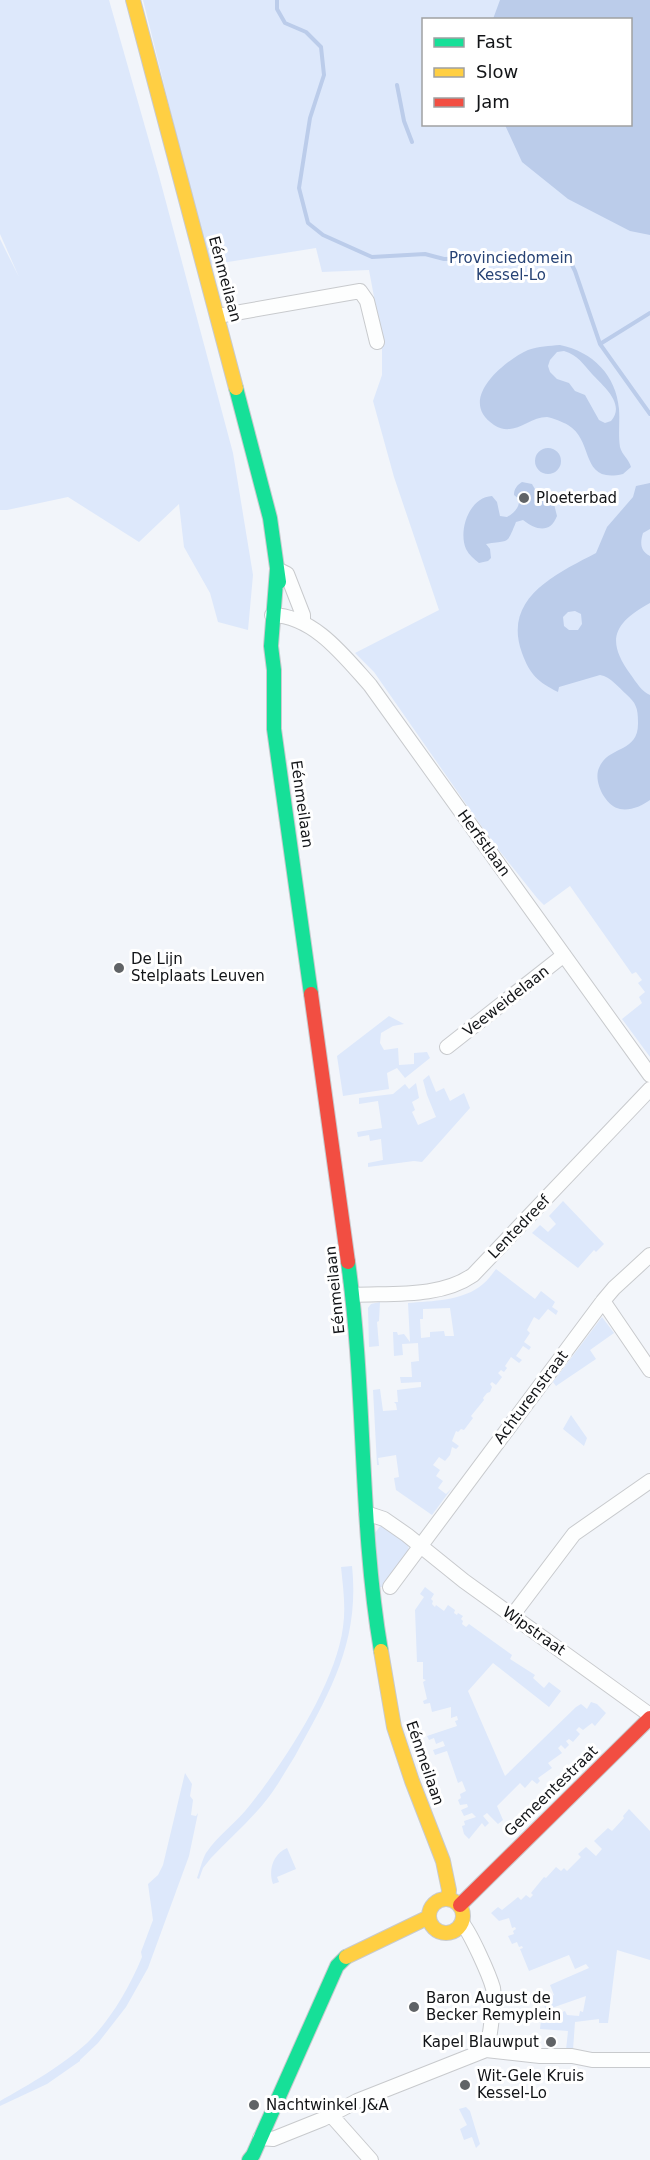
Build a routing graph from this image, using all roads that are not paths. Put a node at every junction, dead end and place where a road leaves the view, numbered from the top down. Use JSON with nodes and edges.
{"nodes":[{"id":1,"x":133,"y":0,"type":"edge"},
{"id":2,"x":218,"y":316,"type":"junction"},
{"id":3,"x":377,"y":342,"type":"dead end"},
{"id":4,"x":277,"y":569,"type":"junction"},
{"id":5,"x":277,"y":615,"type":"junction"},
{"id":6,"x":303,"y":623,"type":"junction"},
{"id":7,"x":564,"y":955,"type":"junction"},
{"id":8,"x":447,"y":1047,"type":"dead end"},
{"id":9,"x":650,"y":1075,"type":"edge"},
{"id":10,"x":650,"y":1089,"type":"edge"},
{"id":11,"x":650,"y":1255,"type":"edge"},
{"id":12,"x":353,"y":1294,"type":"junction"},
{"id":13,"x":603,"y":1301,"type":"junction"},
{"id":14,"x":650,"y":1370,"type":"edge"},
{"id":15,"x":650,"y":1480,"type":"edge"},
{"id":16,"x":366,"y":1513,"type":"junction"},
{"id":17,"x":420,"y":1546,"type":"junction"},
{"id":18,"x":390,"y":1587,"type":"dead end"},
{"id":19,"x":512,"y":1616,"type":"junction"},
{"id":20,"x":650,"y":1717,"type":"edge"},
{"id":21,"x":447,"y":1876,"type":"junction"},
{"id":22,"x":476,"y":1887,"type":"junction"},
{"id":23,"x":454,"y":1902,"type":"junction"},
{"id":24,"x":431,"y":1922,"type":"junction"},
{"id":25,"x":462,"y":1923,"type":"junction"},
{"id":26,"x":486,"y":2050,"type":"junction"},
{"id":27,"x":650,"y":2060,"type":"edge"},
{"id":28,"x":331,"y":2115,"type":"junction"},
{"id":29,"x":260,"y":2138,"type":"junction"},
{"id":30,"x":249,"y":2160,"type":"edge"},
{"id":31,"x":371,"y":2160,"type":"edge"}],
"edges":[{"from":1,"to":2,"type":"street","name":"Eénmeilaan"},
{"from":2,"to":3,"type":"street"},
{"from":2,"to":4,"type":"street","name":"Eénmeilaan"},
{"from":4,"to":5,"type":"street","name":"Eénmeilaan"},
{"from":4,"to":6,"type":"street"},
{"from":5,"to":6,"type":"street","name":"Herfstlaan"},
{"from":5,"to":12,"type":"street","name":"Eénmeilaan"},
{"from":6,"to":7,"type":"street","name":"Herfstlaan"},
{"from":7,"to":8,"type":"street","name":"Veeweidelaan"},
{"from":7,"to":9,"type":"street","name":"Herfstlaan"},
{"from":10,"to":12,"type":"street","name":"Lentedreef"},
{"from":11,"to":13,"type":"street","name":"Achturenstraat"},
{"from":12,"to":16,"type":"street","name":"Eénmeilaan"},
{"from":13,"to":14,"type":"street"},
{"from":13,"to":17,"type":"street","name":"Achturenstraat"},
{"from":15,"to":19,"type":"street"},
{"from":16,"to":17,"type":"street","name":"Wipstraat"},
{"from":16,"to":21,"type":"street","name":"Eénmeilaan"},
{"from":17,"to":18,"type":"street"},
{"from":17,"to":19,"type":"street","name":"Wipstraat"},
{"from":19,"to":20,"type":"street","name":"Wipstraat"},
{"from":20,"to":22,"type":"street","name":"Gemeentestraat"},
{"from":21,"to":22,"type":"street"},
{"from":21,"to":23,"type":"street","name":"Eénmeilaan"},
{"from":22,"to":23,"type":"street","name":"Gemeentestraat"},
{"from":23,"to":24,"type":"street"},
{"from":23,"to":25,"type":"street"},
{"from":24,"to":25,"type":"street"},
{"from":24,"to":29,"type":"street"},
{"from":25,"to":26,"type":"street"},
{"from":26,"to":27,"type":"street"},
{"from":26,"to":28,"type":"street"},
{"from":28,"to":29,"type":"street"},
{"from":28,"to":31,"type":"street"},
{"from":29,"to":30,"type":"street"}]}
